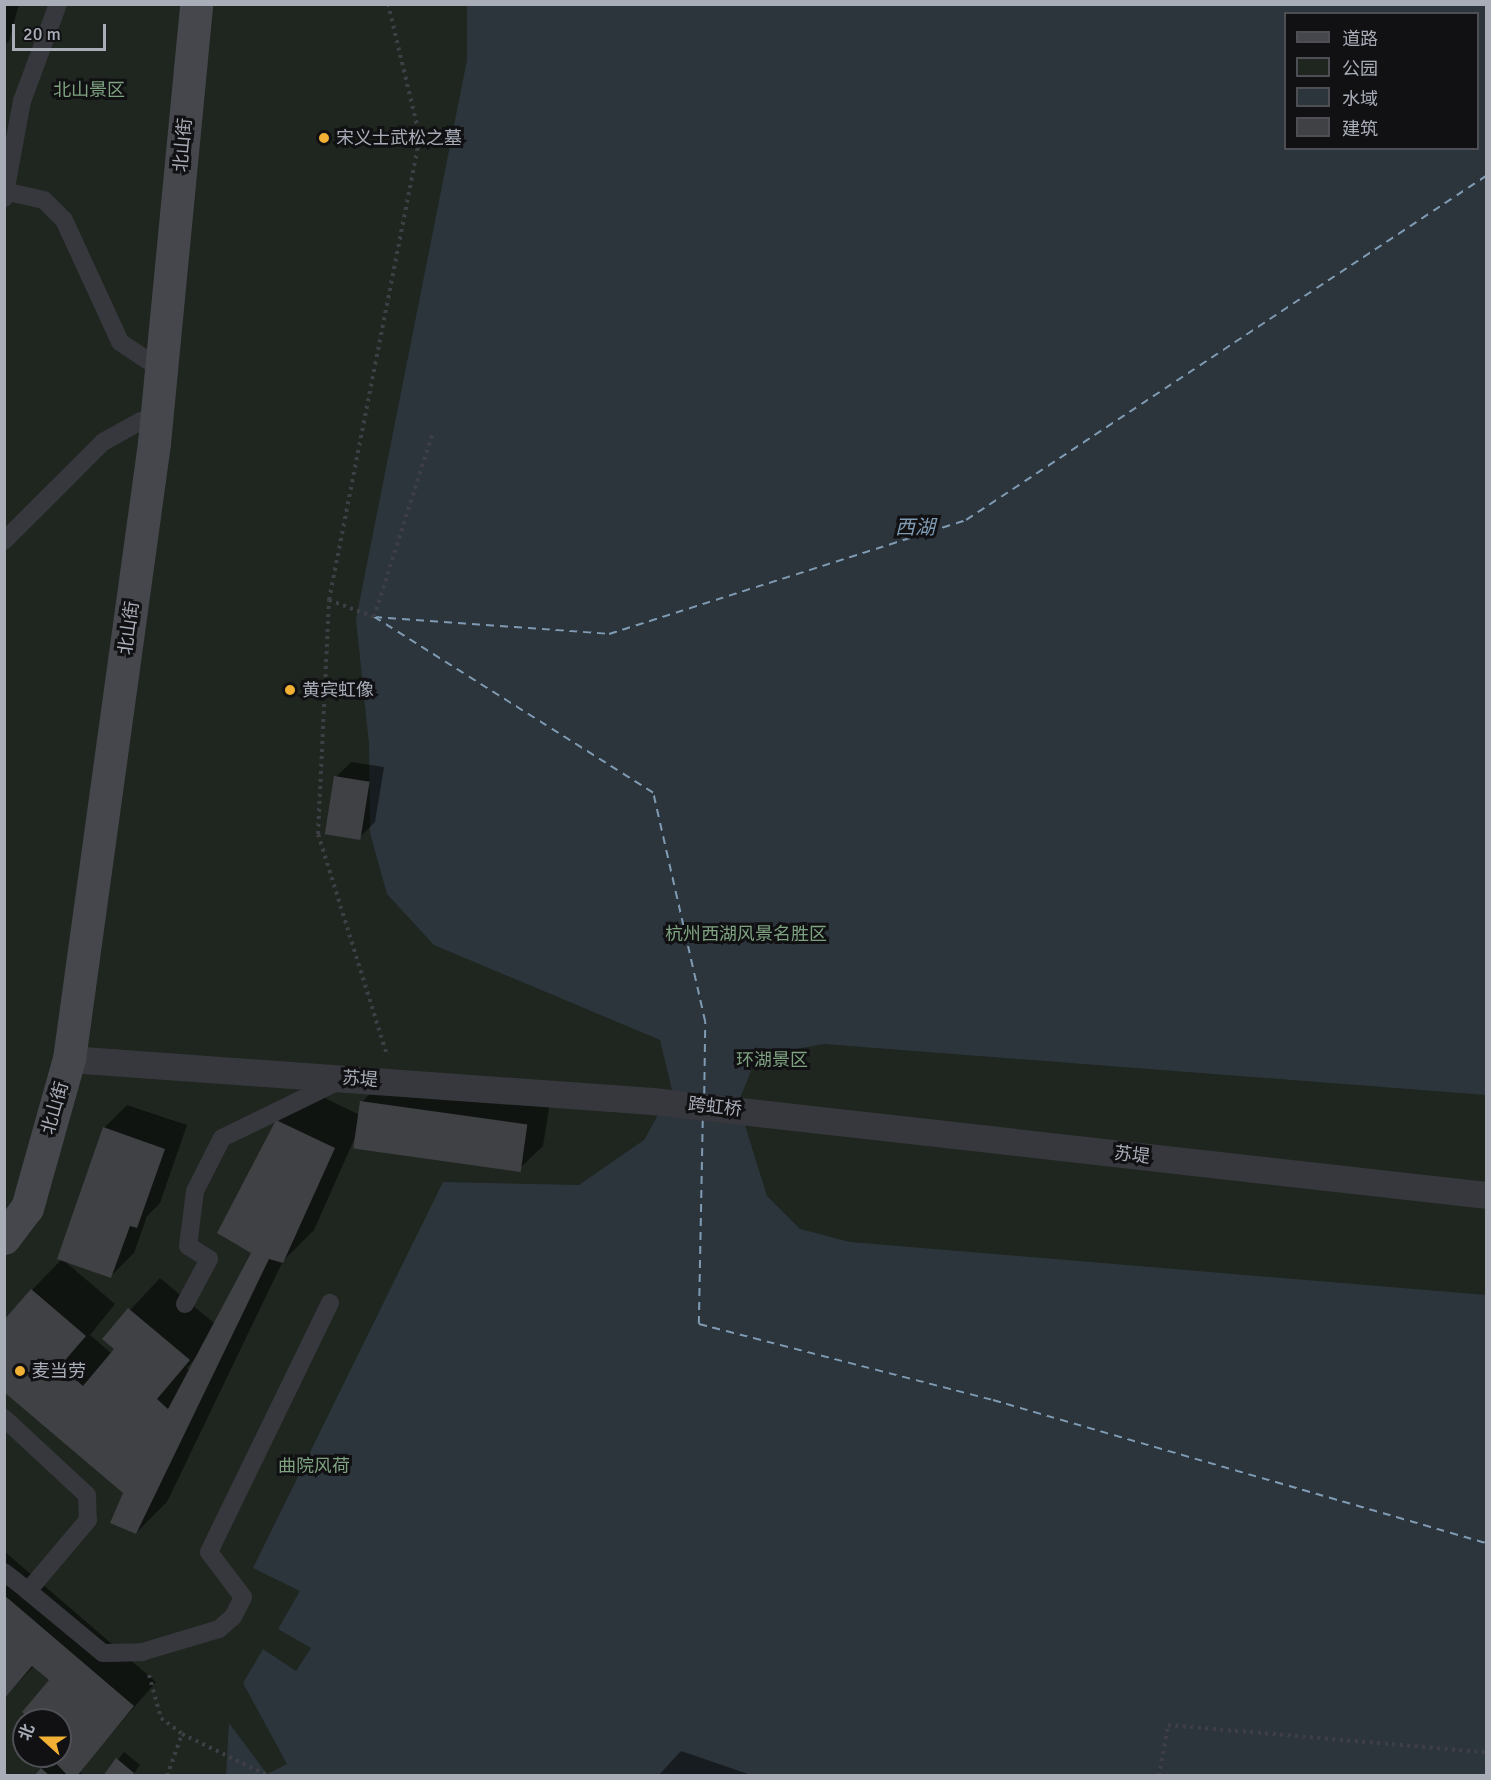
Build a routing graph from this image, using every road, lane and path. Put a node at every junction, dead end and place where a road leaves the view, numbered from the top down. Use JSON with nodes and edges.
{"nodes":[{"id":1,"x":58,"y":4,"type":"edge"},
{"id":2,"x":196,"y":4,"type":"edge"},
{"id":3,"x":388,"y":4,"type":"edge"},
{"id":4,"x":8,"y":150,"type":"edge"},
{"id":5,"x":5,"y":193,"type":"edge"},
{"id":6,"x":162,"y":370,"type":"junction"},
{"id":7,"x":157,"y":419,"type":"junction"},
{"id":8,"x":432,"y":435,"type":"dead end"},
{"id":9,"x":4,"y":541,"type":"edge"},
{"id":10,"x":329,"y":600,"type":"junction"},
{"id":11,"x":69,"y":1059,"type":"junction"},
{"id":12,"x":345,"y":1078,"type":"junction"},
{"id":13,"x":396,"y":1081,"type":"junction"},
{"id":14,"x":652,"y":1101,"type":"joint"},
{"id":15,"x":777,"y":1114,"type":"joint"},
{"id":16,"x":1486,"y":1196,"type":"edge"},
{"id":17,"x":4,"y":1238,"type":"edge"},
{"id":18,"x":330,"y":1303,"type":"dead end"},
{"id":19,"x":185,"y":1304,"type":"dead end"},
{"id":20,"x":4,"y":1418,"type":"edge"},
{"id":21,"x":4,"y":1572,"type":"edge"},
{"id":22,"x":28,"y":1591,"type":"junction"},
{"id":23,"x":142,"y":1652,"type":"junction"},
{"id":24,"x":182,"y":1734,"type":"junction"},
{"id":25,"x":1486,"y":1752,"type":"edge"},
{"id":26,"x":167,"y":1776,"type":"edge"},
{"id":27,"x":269,"y":1776,"type":"edge"},
{"id":28,"x":1159,"y":1776,"type":"edge"}],
"edges":[{"from":1,"to":4,"type":"lane"},
{"from":2,"to":6,"type":"main road","name":"北山街"},
{"from":3,"to":10,"type":"path"},
{"from":4,"to":5,"type":"lane"},
{"from":5,"to":6,"type":"lane"},
{"from":6,"to":7,"type":"main road","name":"北山街"},
{"from":7,"to":9,"type":"lane"},
{"from":7,"to":11,"type":"main road","name":"北山街"},
{"from":8,"to":10,"type":"path"},
{"from":10,"to":13,"type":"path"},
{"from":11,"to":12,"type":"street","name":"苏堤"},
{"from":11,"to":17,"type":"main road","name":"北山街"},
{"from":12,"to":13,"type":"street","name":"苏堤"},
{"from":12,"to":19,"type":"lane"},
{"from":13,"to":14,"type":"street","name":"苏堤"},
{"from":14,"to":15,"type":"street","name":"跨虹桥"},
{"from":15,"to":16,"type":"street","name":"苏堤"},
{"from":18,"to":23,"type":"lane"},
{"from":20,"to":22,"type":"lane"},
{"from":21,"to":22,"type":"lane"},
{"from":22,"to":23,"type":"lane"},
{"from":23,"to":24,"type":"path"},
{"from":24,"to":26,"type":"path"},
{"from":24,"to":27,"type":"path"},
{"from":25,"to":28,"type":"path"}]}
